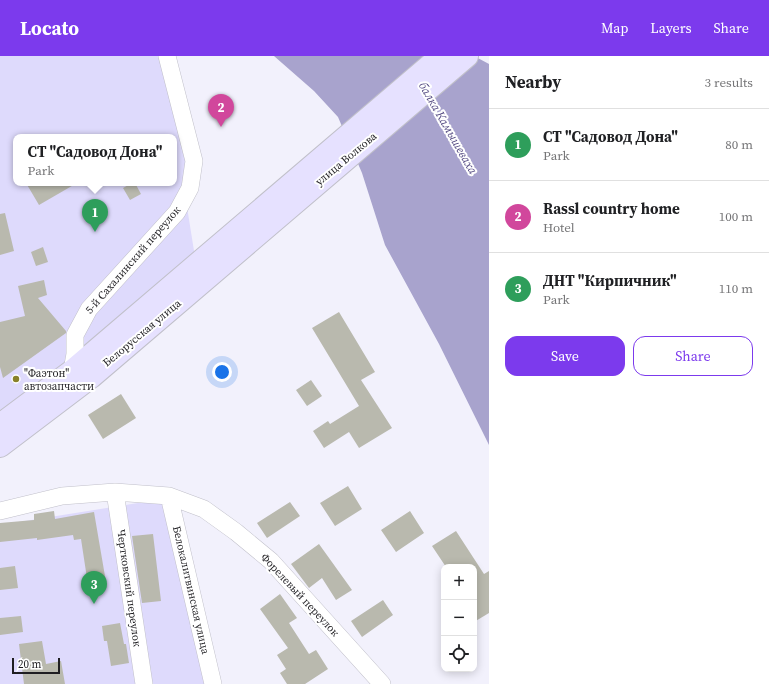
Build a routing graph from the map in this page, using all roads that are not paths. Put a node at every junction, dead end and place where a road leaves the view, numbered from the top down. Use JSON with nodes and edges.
{"nodes":[{"id":1,"x":167,"y":56,"type":"edge"},
{"id":2,"x":441,"y":56,"type":"edge"},
{"id":3,"x":466,"y":56,"type":"edge"},
{"id":4,"x":220,"y":255,"type":"junction"},
{"id":5,"x":72,"y":371,"type":"junction"},
{"id":6,"x":0,"y":425,"type":"edge"},
{"id":7,"x":0,"y":446,"type":"edge"},
{"id":8,"x":115,"y":492,"type":"junction"},
{"id":9,"x":170,"y":496,"type":"junction"},
{"id":10,"x":0,"y":511,"type":"edge"},
{"id":11,"x":144,"y":684,"type":"edge"},
{"id":12,"x":213,"y":684,"type":"edge"},
{"id":13,"x":382,"y":684,"type":"edge"}],
"edges":[{"from":1,"to":5,"type":"street","name":"5-й Сахалинский переулок"},
{"from":2,"to":4,"type":"main road","name":"улица Волкова"},
{"from":3,"to":4,"type":"main road","name":"улица Волкова"},
{"from":4,"to":5,"type":"main road","name":"Белорусская улица"},
{"from":4,"to":7,"type":"main road","name":"Белорусская улица"},
{"from":5,"to":6,"type":"main road","name":"Белорусская улица"},
{"from":8,"to":9,"type":"street","name":"Форелевый переулок"},
{"from":8,"to":10,"type":"street","name":"Форелевый переулок"},
{"from":8,"to":11,"type":"street","name":"Чертковский переулок"},
{"from":9,"to":12,"type":"street","name":"Белокалитвинская улица"},
{"from":9,"to":13,"type":"street","name":"Форелевый переулок"}]}
